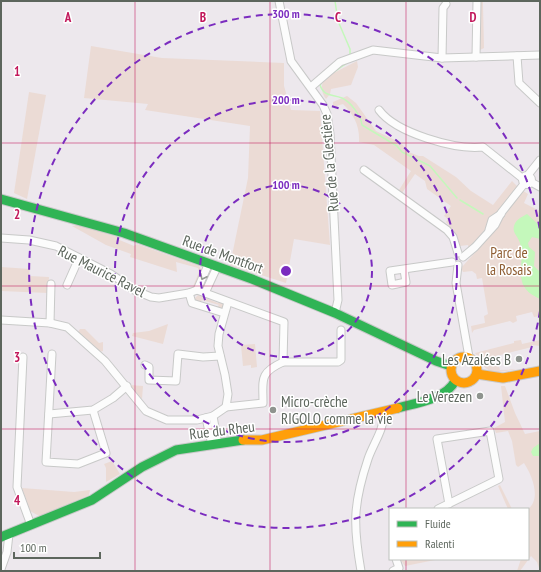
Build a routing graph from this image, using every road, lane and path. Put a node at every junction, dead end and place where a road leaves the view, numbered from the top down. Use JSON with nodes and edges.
{"nodes":[{"id":1,"x":279,"y":1,"type":"edge"},
{"id":2,"x":477,"y":1,"type":"edge"},
{"id":3,"x":446,"y":4,"type":"dead end"},
{"id":4,"x":540,"y":55,"type":"edge"},
{"id":5,"x":517,"y":56,"type":"junction"},
{"id":6,"x":476,"y":57,"type":"junction"},
{"id":7,"x":442,"y":58,"type":"junction"},
{"id":8,"x":311,"y":87,"type":"junction"},
{"id":9,"x":540,"y":103,"type":"edge"},
{"id":10,"x":379,"y":110,"type":"dead end"},
{"id":11,"x":540,"y":160,"type":"edge"},
{"id":12,"x":364,"y":170,"type":"dead end"},
{"id":13,"x":526,"y":180,"type":"junction"},
{"id":14,"x":540,"y":187,"type":"edge"},
{"id":15,"x":1,"y":199,"type":"edge"},
{"id":16,"x":1,"y":238,"type":"edge"},
{"id":17,"x":460,"y":255,"type":"junction"},
{"id":18,"x":79,"y":258,"type":"junction"},
{"id":19,"x":455,"y":264,"type":"junction"},
{"id":20,"x":213,"y":265,"type":"junction"},
{"id":21,"x":404,"y":270,"type":"dead end"},
{"id":22,"x":51,"y":284,"type":"dead end"},
{"id":23,"x":67,"y":285,"type":"dead end"},
{"id":24,"x":197,"y":290,"type":"junction"},
{"id":25,"x":189,"y":293,"type":"junction"},
{"id":26,"x":205,"y":293,"type":"junction"},
{"id":27,"x":228,"y":302,"type":"junction"},
{"id":28,"x":224,"y":313,"type":"junction"},
{"id":29,"x":335,"y":313,"type":"junction"},
{"id":30,"x":1,"y":320,"type":"edge"},
{"id":31,"x":50,"y":323,"type":"junction"},
{"id":32,"x":341,"y":330,"type":"dead end"},
{"id":33,"x":52,"y":354,"type":"dead end"},
{"id":34,"x":220,"y":356,"type":"junction"},
{"id":35,"x":23,"y":357,"type":"dead end"},
{"id":36,"x":469,"y":357,"type":"junction"},
{"id":37,"x":283,"y":362,"type":"junction"},
{"id":38,"x":145,"y":366,"type":"dead end"},
{"id":39,"x":451,"y":366,"type":"junction"},
{"id":40,"x":540,"y":371,"type":"edge"},
{"id":41,"x":477,"y":374,"type":"junction"},
{"id":42,"x":455,"y":381,"type":"junction"},
{"id":43,"x":126,"y":386,"type":"junction"},
{"id":44,"x":226,"y":407,"type":"junction"},
{"id":45,"x":92,"y":410,"type":"junction"},
{"id":46,"x":384,"y":413,"type":"junction"},
{"id":47,"x":48,"y":414,"type":"junction"},
{"id":48,"x":209,"y":417,"type":"junction"},
{"id":49,"x":215,"y":444,"type":"junction"},
{"id":50,"x":449,"y":504,"type":"junction"},
{"id":51,"x":440,"y":508,"type":"edge"},
{"id":52,"x":30,"y":525,"type":"junction"},
{"id":53,"x":5,"y":536,"type":"edge"},
{"id":54,"x":396,"y":560,"type":"edge"},
{"id":55,"x":1,"y":569,"type":"edge"},
{"id":56,"x":399,"y":570,"type":"edge"},
{"id":57,"x":361,"y":571,"type":"edge"}],
"edges":[{"from":1,"to":8,"type":"street","name":"Rue de la Glestière"},
{"from":2,"to":6,"type":"street"},
{"from":3,"to":7,"type":"street"},
{"from":4,"to":5,"type":"street"},
{"from":5,"to":6,"type":"street"},
{"from":5,"to":9,"type":"street"},
{"from":6,"to":7,"type":"street"},
{"from":7,"to":8,"type":"street"},
{"from":8,"to":29,"type":"street","name":"Rue de la Glestière"},
{"from":10,"to":13,"type":"street"},
{"from":11,"to":13,"type":"street"},
{"from":12,"to":17,"type":"street"},
{"from":13,"to":14,"type":"street"},
{"from":13,"to":17,"type":"street"},
{"from":15,"to":20,"type":"main road","name":"Rue de Montfort"},
{"from":16,"to":18,"type":"street","name":"Rue Maurice Ravel"},
{"from":17,"to":19,"type":"street"},
{"from":17,"to":19,"type":"street"},
{"from":18,"to":23,"type":"street"},
{"from":18,"to":25,"type":"street","name":"Rue Maurice Ravel"},
{"from":19,"to":21,"type":"street"},
{"from":19,"to":36,"type":"street"},
{"from":20,"to":24,"type":"street","one_way":true},
{"from":20,"to":26,"type":"street"},
{"from":20,"to":29,"type":"main road","name":"Rue de Montfort"},
{"from":22,"to":31,"type":"street"},
{"from":24,"to":25,"type":"street","name":"Rue Maurice Ravel"},
{"from":24,"to":26,"type":"street"},
{"from":25,"to":28,"type":"street"},
{"from":26,"to":27,"type":"street"},
{"from":27,"to":28,"type":"street"},
{"from":27,"to":37,"type":"street"},
{"from":28,"to":34,"type":"street"},
{"from":29,"to":39,"type":"main road","name":"Rue de Montfort"},
{"from":30,"to":31,"type":"street"},
{"from":31,"to":43,"type":"street"},
{"from":32,"to":37,"type":"street"},
{"from":33,"to":47,"type":"street"},
{"from":34,"to":38,"type":"street"},
{"from":34,"to":44,"type":"street"},
{"from":35,"to":52,"type":"street"},
{"from":36,"to":39,"type":"main road"},
{"from":36,"to":41,"type":"main road"},
{"from":37,"to":44,"type":"street"},
{"from":39,"to":42,"type":"main road"},
{"from":40,"to":41,"type":"main road"},
{"from":41,"to":42,"type":"main road"},
{"from":42,"to":46,"type":"main road","name":"Rue du Rheu"},
{"from":43,"to":45,"type":"street"},
{"from":43,"to":48,"type":"street"},
{"from":44,"to":48,"type":"street"},
{"from":45,"to":47,"type":"street"},
{"from":45,"to":47,"type":"street"},
{"from":46,"to":49,"type":"main road","name":"Rue du Rheu"},
{"from":46,"to":57,"type":"street"},
{"from":48,"to":49,"type":"street"},
{"from":49,"to":52,"type":"main road","name":"Rue du Rheu"},
{"from":50,"to":50,"type":"street"},
{"from":50,"to":51,"type":"street"},
{"from":52,"to":53,"type":"main road","name":"Rue du Rheu"},
{"from":53,"to":55,"type":"street"},
{"from":54,"to":56,"type":"street"}]}
